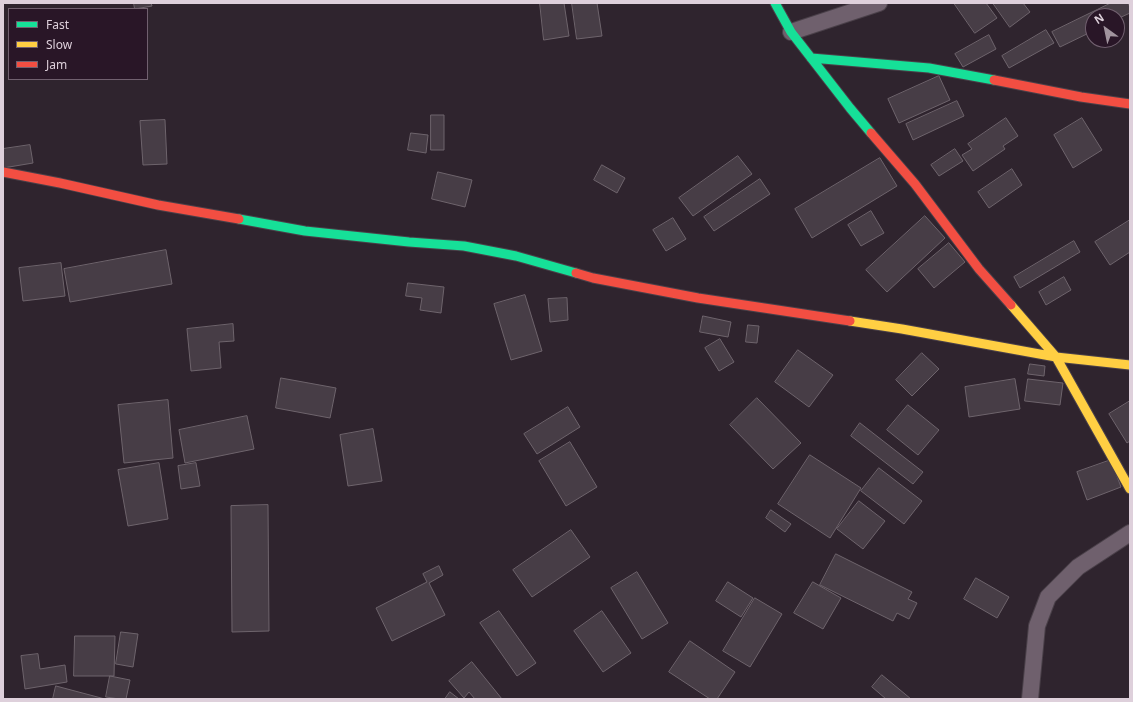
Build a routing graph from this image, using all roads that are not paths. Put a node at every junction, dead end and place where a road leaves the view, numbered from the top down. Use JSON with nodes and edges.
{"nodes":[{"id":1,"x":775,"y":3,"type":"edge"},
{"id":2,"x":880,"y":3,"type":"edge"},
{"id":3,"x":791,"y":32,"type":"junction"},
{"id":4,"x":811,"y":58,"type":"junction"},
{"id":5,"x":1130,"y":104,"type":"edge"},
{"id":6,"x":3,"y":172,"type":"edge"},
{"id":7,"x":1056,"y":357,"type":"junction"},
{"id":8,"x":1130,"y":365,"type":"edge"},
{"id":9,"x":1130,"y":488,"type":"edge"},
{"id":10,"x":1130,"y":533,"type":"edge"},
{"id":11,"x":1030,"y":699,"type":"edge"}],
"edges":[{"from":1,"to":3,"type":"street"},
{"from":2,"to":3,"type":"street"},
{"from":3,"to":4,"type":"street"},
{"from":4,"to":5,"type":"street"},
{"from":4,"to":7,"type":"street"},
{"from":6,"to":7,"type":"street"},
{"from":7,"to":8,"type":"street"},
{"from":7,"to":9,"type":"street"},
{"from":10,"to":11,"type":"street"}]}
